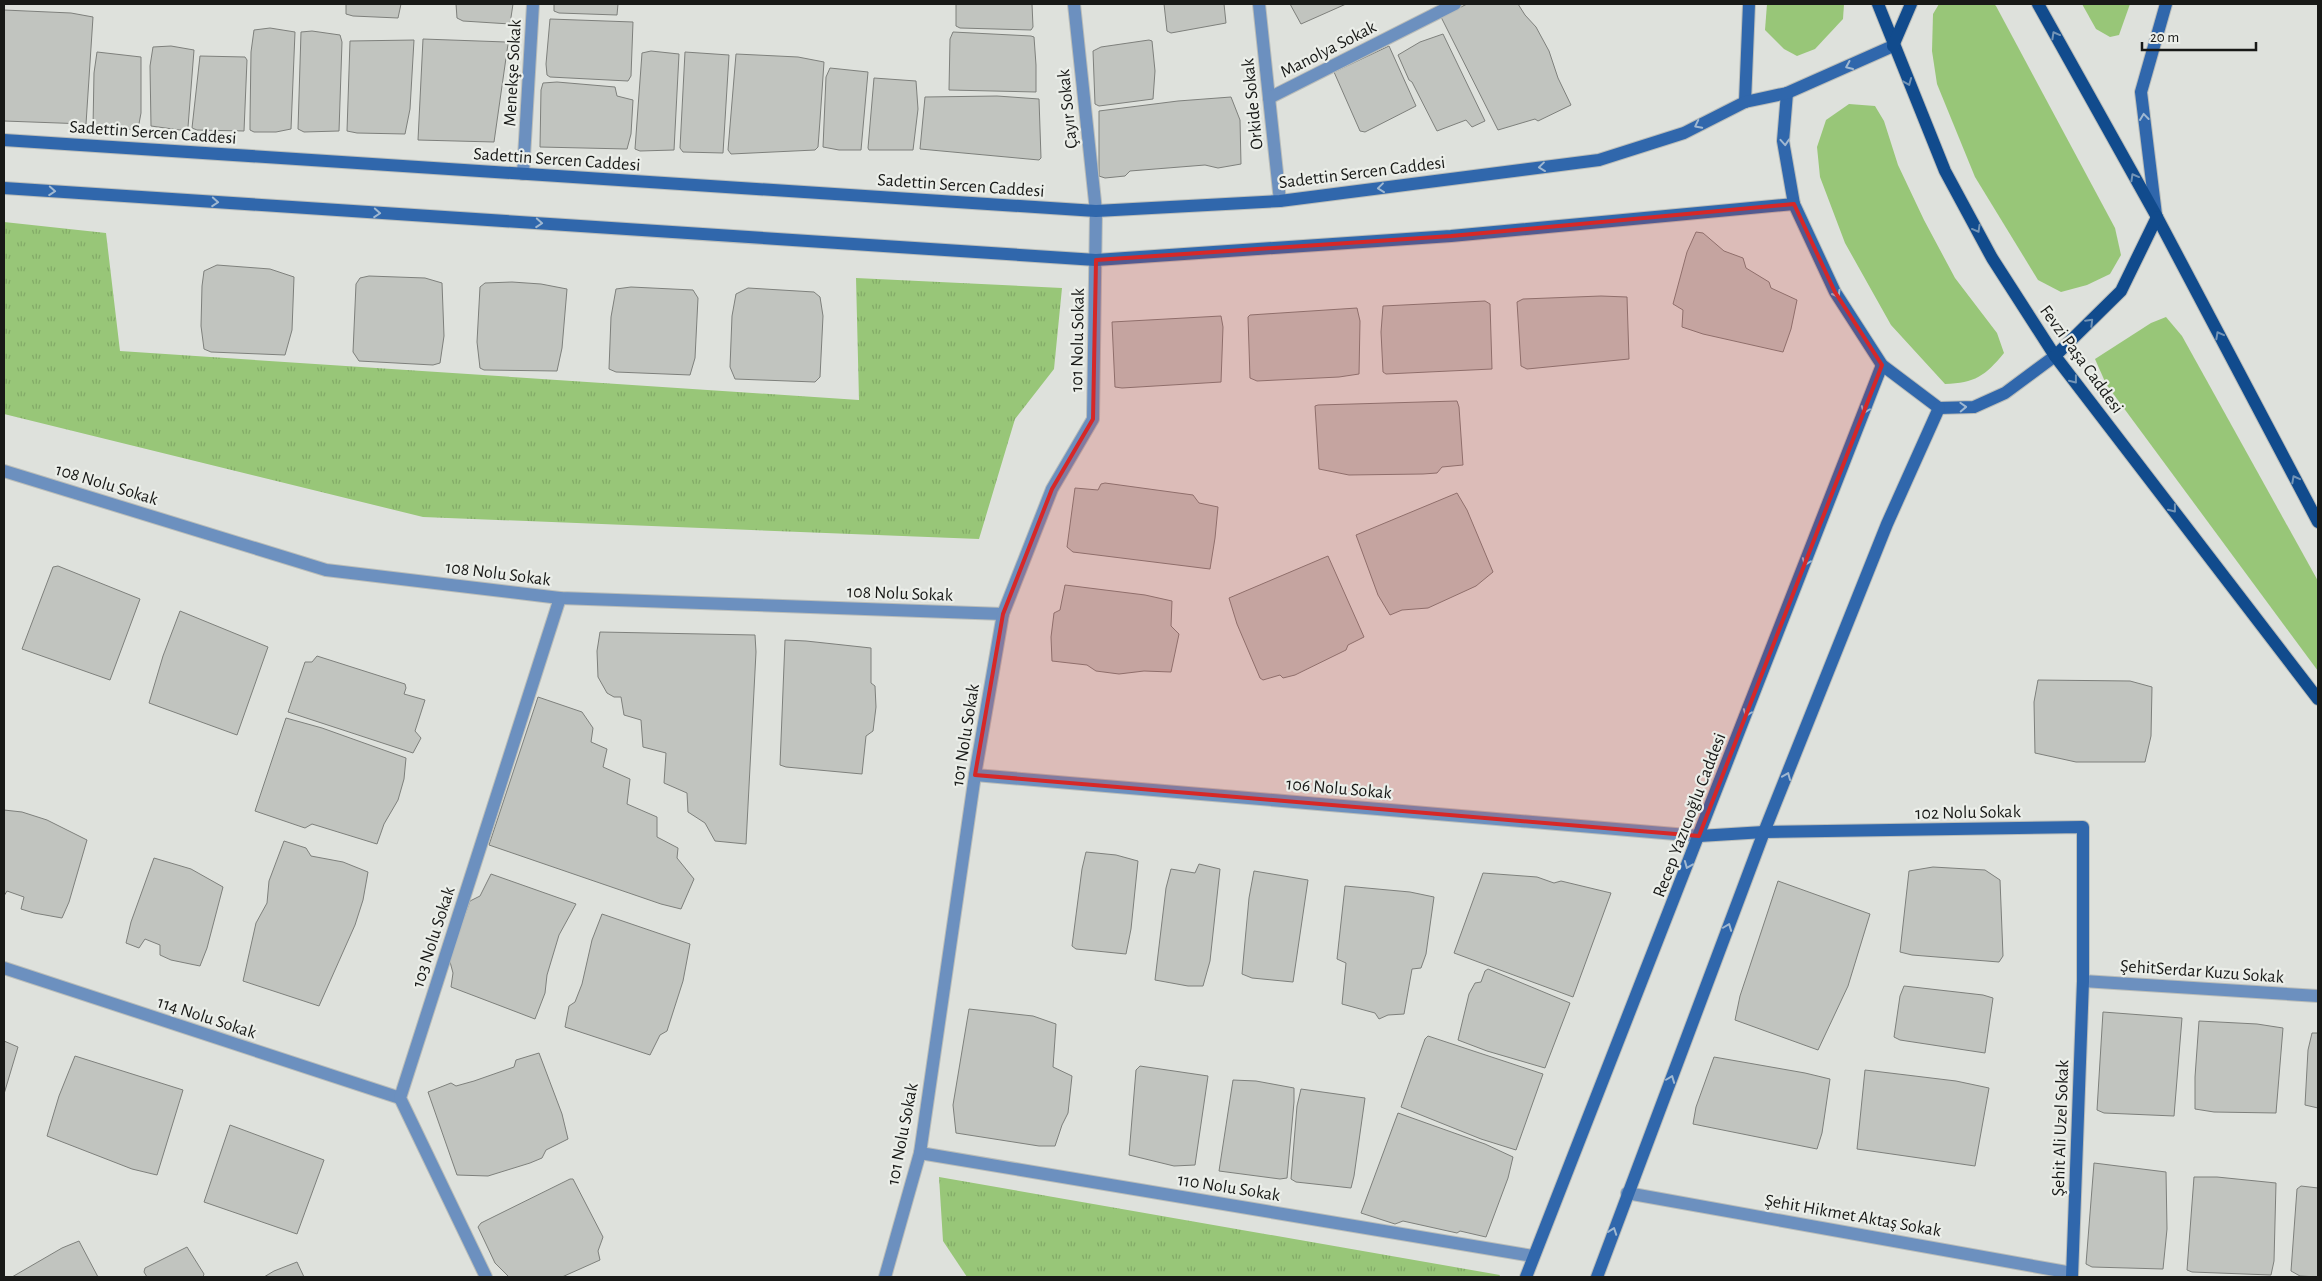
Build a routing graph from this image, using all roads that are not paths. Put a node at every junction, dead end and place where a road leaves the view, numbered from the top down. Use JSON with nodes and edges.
{"nodes":[{"id":1,"x":533,"y":4,"type":"edge"},
{"id":2,"x":1074,"y":4,"type":"edge"},
{"id":3,"x":1259,"y":4,"type":"edge"},
{"id":4,"x":1455,"y":4,"type":"edge"},
{"id":5,"x":1749,"y":4,"type":"edge"},
{"id":6,"x":1878,"y":4,"type":"edge"},
{"id":7,"x":1911,"y":4,"type":"edge"},
{"id":8,"x":2038,"y":4,"type":"edge"},
{"id":9,"x":2166,"y":4,"type":"edge"},
{"id":10,"x":1893,"y":46,"type":"junction"},
{"id":11,"x":1787,"y":93,"type":"junction"},
{"id":12,"x":1269,"y":98,"type":"junction"},
{"id":13,"x":1745,"y":102,"type":"junction"},
{"id":14,"x":4,"y":140,"type":"edge"},
{"id":15,"x":523,"y":174,"type":"junction"},
{"id":16,"x":4,"y":188,"type":"edge"},
{"id":17,"x":1280,"y":201,"type":"junction"},
{"id":18,"x":1794,"y":204,"type":"junction"},
{"id":19,"x":1096,"y":211,"type":"junction"},
{"id":20,"x":2157,"y":217,"type":"junction"},
{"id":21,"x":1096,"y":260,"type":"junction"},
{"id":22,"x":2055,"y":356,"type":"junction"},
{"id":23,"x":1882,"y":365,"type":"junction"},
{"id":24,"x":1939,"y":408,"type":"junction"},
{"id":25,"x":4,"y":471,"type":"edge"},
{"id":26,"x":2318,"y":522,"type":"edge"},
{"id":27,"x":560,"y":598,"type":"junction"},
{"id":28,"x":1003,"y":614,"type":"junction"},
{"id":29,"x":2318,"y":699,"type":"edge"},
{"id":30,"x":975,"y":775,"type":"junction"},
{"id":31,"x":1764,"y":832,"type":"junction"},
{"id":32,"x":1699,"y":836,"type":"junction"},
{"id":33,"x":4,"y":968,"type":"edge"},
{"id":34,"x":2083,"y":981,"type":"junction"},
{"id":35,"x":2318,"y":996,"type":"edge"},
{"id":36,"x":400,"y":1098,"type":"junction"},
{"id":37,"x":920,"y":1153,"type":"junction"},
{"id":38,"x":1628,"y":1192,"type":"junction"},
{"id":39,"x":1534,"y":1256,"type":"junction"},
{"id":40,"x":2072,"y":1275,"type":"edge"},
{"id":41,"x":486,"y":1277,"type":"edge"},
{"id":42,"x":885,"y":1277,"type":"edge"},
{"id":43,"x":1526,"y":1277,"type":"edge"},
{"id":44,"x":1597,"y":1277,"type":"edge"}],
"edges":[{"from":1,"to":15,"type":"street","name":"Menekşe Sokak"},
{"from":2,"to":19,"type":"street","name":"Çayır Sokak"},
{"from":3,"to":12,"type":"street","name":"Orkide Sokak"},
{"from":4,"to":12,"type":"street","name":"Manolya Sokak"},
{"from":5,"to":13,"type":"street"},
{"from":6,"to":10,"type":"main road","name":"Fevzi Paşa Caddesi"},
{"from":7,"to":10,"type":"main road"},
{"from":20,"to":8,"type":"main road","one_way":true},
{"from":20,"to":9,"type":"street","one_way":true},
{"from":10,"to":11,"type":"street","name":"Sadettin Sercen Caddesi","one_way":true},
{"from":10,"to":22,"type":"main road","name":"Fevzi Paşa Caddesi","one_way":true},
{"from":11,"to":13,"type":"street","name":"Sadettin Sercen Caddesi"},
{"from":11,"to":18,"type":"street","one_way":true},
{"from":12,"to":17,"type":"street","name":"Orkide Sokak"},
{"from":13,"to":17,"type":"street","name":"Sadettin Sercen Caddesi","one_way":true},
{"from":14,"to":15,"type":"street","name":"Sadettin Sercen Caddesi"},
{"from":15,"to":19,"type":"street","name":"Sadettin Sercen Caddesi"},
{"from":16,"to":21,"type":"street","one_way":true},
{"from":17,"to":19,"type":"street","name":"Sadettin Sercen Caddesi"},
{"from":18,"to":21,"type":"street"},
{"from":18,"to":23,"type":"street","one_way":true},
{"from":19,"to":21,"type":"street","name":"101 Nolu Sokak"},
{"from":22,"to":20,"type":"main road","one_way":true},
{"from":26,"to":20,"type":"main road","one_way":true},
{"from":21,"to":28,"type":"street","name":"101 Nolu Sokak"},
{"from":24,"to":22,"type":"street","one_way":true},
{"from":22,"to":29,"type":"main road","name":"Fevzi Paşa Caddesi","one_way":true},
{"from":23,"to":24,"type":"street"},
{"from":23,"to":32,"type":"street","name":"Recep Yazıcıoğlu Caddesi","one_way":true},
{"from":31,"to":24,"type":"street","one_way":true},
{"from":25,"to":27,"type":"street","name":"108 Nolu Sokak"},
{"from":27,"to":28,"type":"street","name":"108 Nolu Sokak"},
{"from":27,"to":36,"type":"street","name":"103 Nolu Sokak"},
{"from":28,"to":30,"type":"street","name":"101 Nolu Sokak"},
{"from":30,"to":32,"type":"street","name":"106 Nolu Sokak"},
{"from":30,"to":37,"type":"street","name":"101 Nolu Sokak"},
{"from":31,"to":32,"type":"street","name":"102 Nolu Sokak"},
{"from":31,"to":34,"type":"street","name":"102 Nolu Sokak"},
{"from":38,"to":31,"type":"street","one_way":true},
{"from":32,"to":39,"type":"street","name":"Recep Yazıcıoğlu Caddesi","one_way":true},
{"from":33,"to":36,"type":"street","name":"114 Nolu Sokak"},
{"from":34,"to":35,"type":"street","name":"ŞehitSerdar Kuzu Sokak"},
{"from":34,"to":40,"type":"street","name":"Şehit Ali Uzel Sokak"},
{"from":36,"to":41,"type":"street"},
{"from":37,"to":39,"type":"street","name":"110 Nolu Sokak"},
{"from":37,"to":42,"type":"street","name":"101 Nolu Sokak"},
{"from":38,"to":40,"type":"street","name":"Şehit Hikmet Aktaş Sokak"},
{"from":44,"to":38,"type":"street","one_way":true},
{"from":39,"to":43,"type":"street","name":"Recep Yazıcıoğlu Caddesi"}]}
